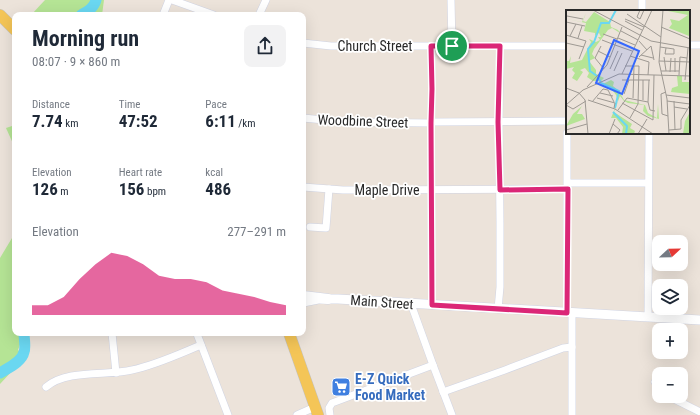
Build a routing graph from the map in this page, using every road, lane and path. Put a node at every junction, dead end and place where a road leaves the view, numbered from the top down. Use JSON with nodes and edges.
{"nodes":[{"id":1,"x":170,"y":0,"type":"edge"},
{"id":2,"x":266,"y":0,"type":"edge"},
{"id":3,"x":451,"y":0,"type":"edge"},
{"id":4,"x":165,"y":12,"type":"edge"},
{"id":5,"x":205,"y":12,"type":"edge"},
{"id":6,"x":260,"y":12,"type":"edge"},
{"id":7,"x":0,"y":16,"type":"edge"},
{"id":8,"x":12,"y":27,"type":"edge"},
{"id":9,"x":306,"y":43,"type":"edge"},
{"id":10,"x":431,"y":46,"type":"junction"},
{"id":11,"x":452,"y":46,"type":"junction"},
{"id":12,"x":500,"y":46,"type":"junction"},
{"id":13,"x":566,"y":46,"type":"edge"},
{"id":14,"x":306,"y":118,"type":"edge"},
{"id":15,"x":566,"y":121,"type":"edge"},
{"id":16,"x":498,"y":122,"type":"junction"},
{"id":17,"x":431,"y":123,"type":"junction"},
{"id":18,"x":568,"y":134,"type":"edge"},
{"id":19,"x":649,"y":134,"type":"edge"},
{"id":20,"x":648,"y":183,"type":"junction"},
{"id":21,"x":568,"y":186,"type":"junction"},
{"id":22,"x":306,"y":187,"type":"edge"},
{"id":23,"x":328,"y":189,"type":"junction"},
{"id":24,"x":431,"y":190,"type":"junction"},
{"id":25,"x":500,"y":190,"type":"junction"},
{"id":26,"x":310,"y":227,"type":"dead end"},
{"id":27,"x":306,"y":296,"type":"edge"},
{"id":28,"x":328,"y":299,"type":"junction"},
{"id":29,"x":306,"y":301,"type":"edge"},
{"id":30,"x":411,"y":304,"type":"junction"},
{"id":31,"x":432,"y":305,"type":"junction"},
{"id":32,"x":498,"y":309,"type":"junction"},
{"id":33,"x":570,"y":313,"type":"junction"},
{"id":34,"x":648,"y":317,"type":"junction"},
{"id":35,"x":700,"y":320,"type":"edge"},
{"id":36,"x":112,"y":336,"type":"edge"},
{"id":37,"x":198,"y":336,"type":"edge"},
{"id":38,"x":290,"y":336,"type":"edge"},
{"id":39,"x":201,"y":345,"type":"junction"},
{"id":40,"x":572,"y":347,"type":"junction"},
{"id":41,"x":433,"y":365,"type":"junction"},
{"id":42,"x":116,"y":373,"type":"junction"},
{"id":43,"x":46,"y":387,"type":"dead end"},
{"id":44,"x":443,"y":392,"type":"junction"},
{"id":45,"x":682,"y":403,"type":"edge"},
{"id":46,"x":316,"y":411,"type":"edge"},
{"id":47,"x":700,"y":412,"type":"edge"},
{"id":48,"x":228,"y":415,"type":"edge"},
{"id":49,"x":297,"y":415,"type":"edge"},
{"id":50,"x":330,"y":415,"type":"edge"},
{"id":51,"x":452,"y":415,"type":"edge"},
{"id":52,"x":572,"y":415,"type":"edge"}],
"edges":[{"from":1,"to":4,"type":"street"},
{"from":1,"to":5,"type":"street"},
{"from":2,"to":6,"type":"street"},
{"from":3,"to":11,"type":"street"},
{"from":7,"to":8,"type":"main road"},
{"from":9,"to":10,"type":"street","name":"Church Street"},
{"from":10,"to":11,"type":"street","name":"Church Street"},
{"from":10,"to":17,"type":"street"},
{"from":11,"to":12,"type":"street","name":"Church Street"},
{"from":12,"to":13,"type":"street","name":"Church Street"},
{"from":12,"to":16,"type":"street"},
{"from":14,"to":17,"type":"street","name":"Woodbine Street"},
{"from":15,"to":16,"type":"street","name":"Woodbine Street"},
{"from":16,"to":17,"type":"street","name":"Woodbine Street"},
{"from":16,"to":25,"type":"street"},
{"from":17,"to":24,"type":"street"},
{"from":18,"to":21,"type":"street"},
{"from":19,"to":20,"type":"street"},
{"from":20,"to":21,"type":"street","name":"Maple Drive"},
{"from":20,"to":34,"type":"street"},
{"from":21,"to":25,"type":"street","name":"Maple Drive"},
{"from":21,"to":33,"type":"street"},
{"from":22,"to":23,"type":"street","name":"Maple Drive"},
{"from":23,"to":24,"type":"street","name":"Maple Drive"},
{"from":23,"to":26,"type":"street"},
{"from":24,"to":25,"type":"street","name":"Maple Drive"},
{"from":24,"to":31,"type":"street"},
{"from":25,"to":32,"type":"street"},
{"from":27,"to":28,"type":"main road"},
{"from":28,"to":29,"type":"street","name":"Main Street"},
{"from":28,"to":30,"type":"street","name":"Main Street"},
{"from":30,"to":31,"type":"street","name":"Main Street"},
{"from":30,"to":41,"type":"street"},
{"from":31,"to":32,"type":"street","name":"Main Street"},
{"from":32,"to":33,"type":"street","name":"Main Street"},
{"from":33,"to":34,"type":"street","name":"Main Street"},
{"from":33,"to":40,"type":"street"},
{"from":34,"to":35,"type":"street","name":"Main Street"},
{"from":36,"to":42,"type":"street"},
{"from":37,"to":39,"type":"street"},
{"from":38,"to":46,"type":"main road"},
{"from":39,"to":42,"type":"street"},
{"from":39,"to":48,"type":"street"},
{"from":40,"to":44,"type":"street"},
{"from":40,"to":52,"type":"street"},
{"from":41,"to":44,"type":"street"},
{"from":41,"to":50,"type":"street"},
{"from":42,"to":43,"type":"street"},
{"from":44,"to":51,"type":"street"},
{"from":45,"to":47,"type":"street"},
{"from":46,"to":49,"type":"street"}]}
